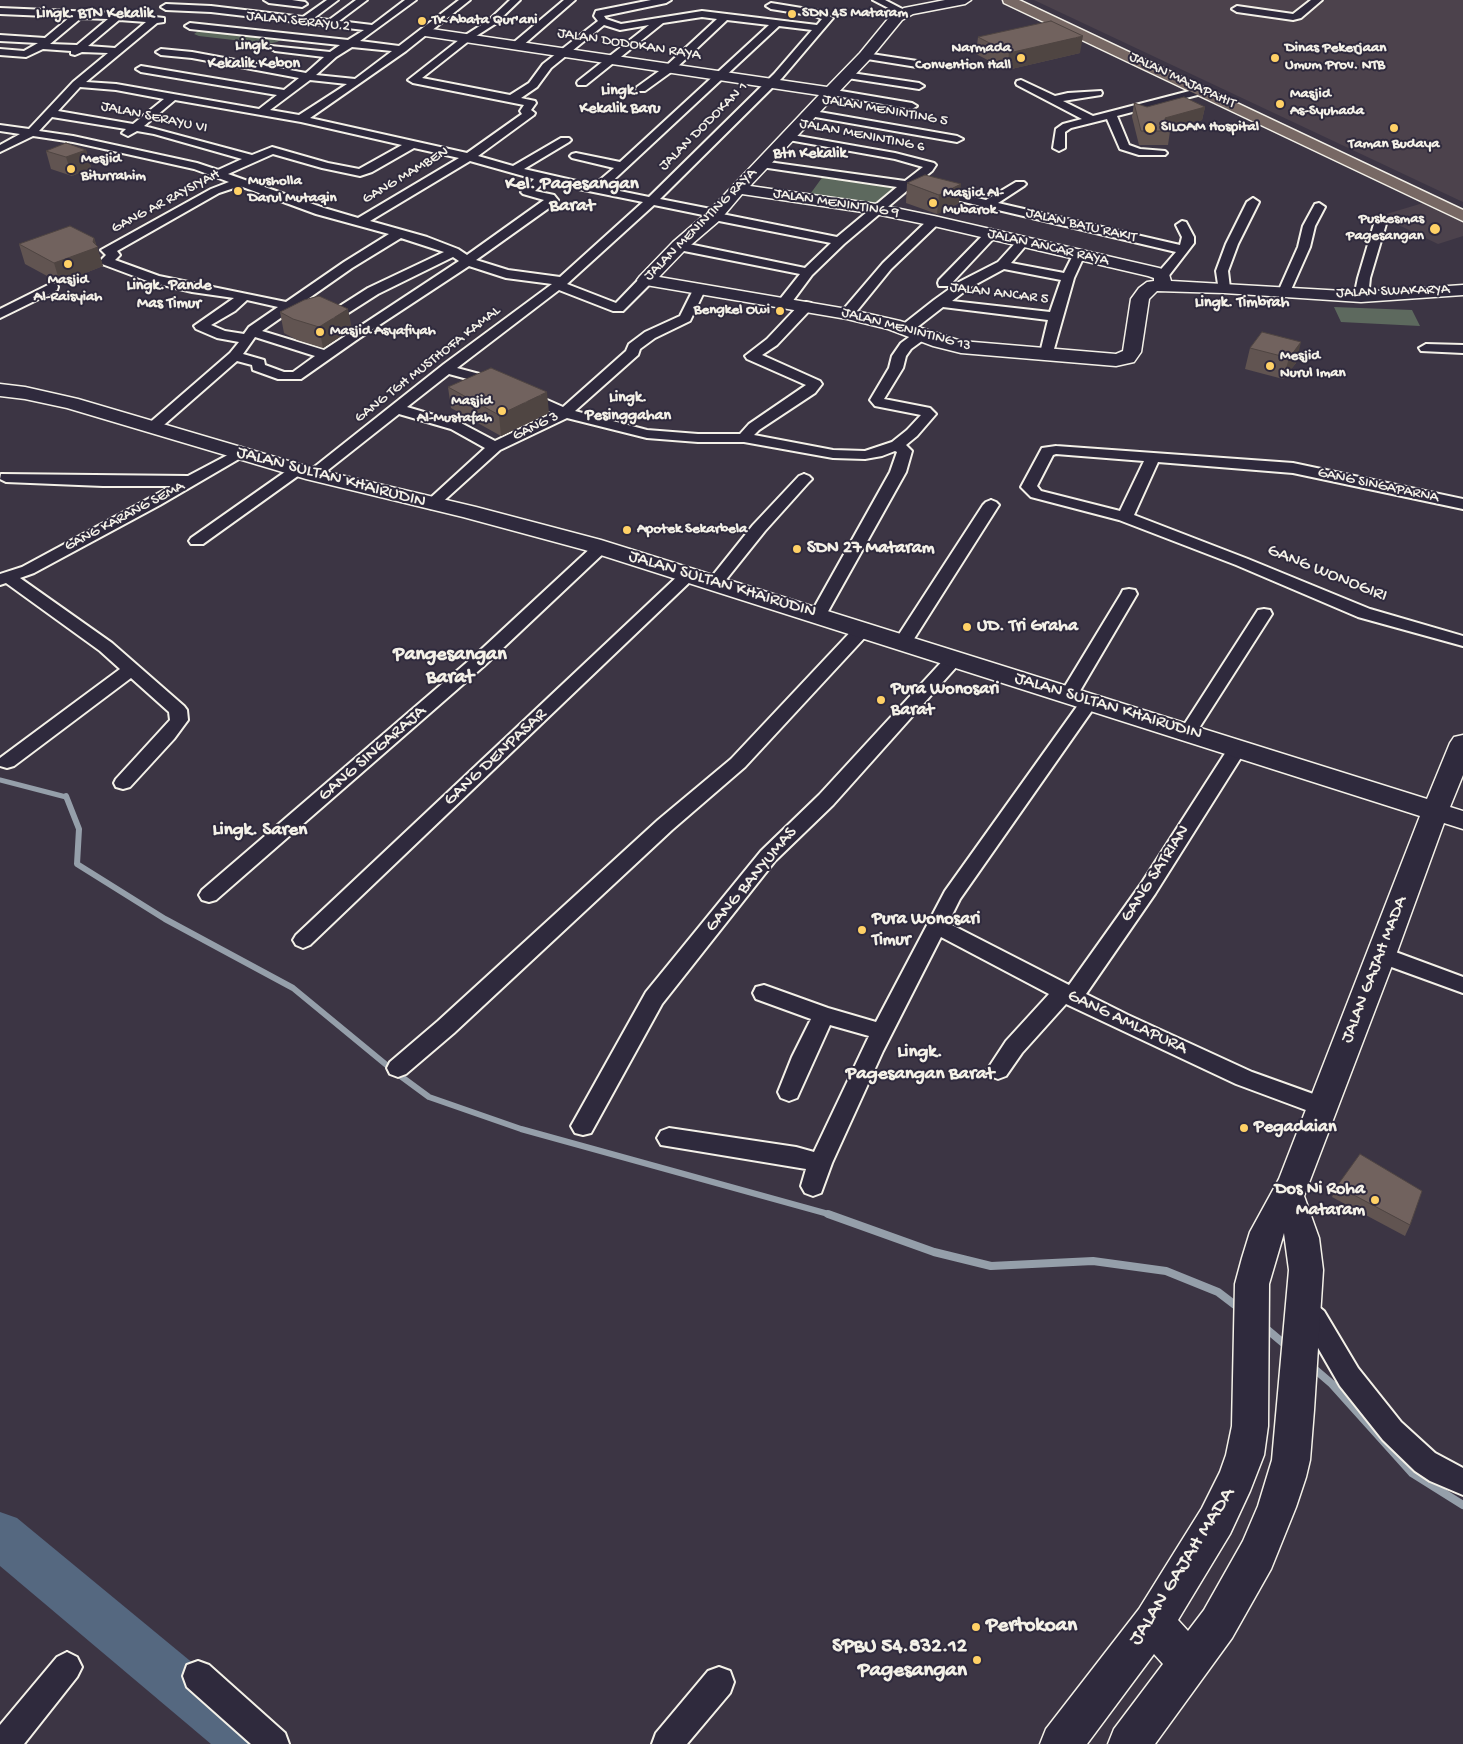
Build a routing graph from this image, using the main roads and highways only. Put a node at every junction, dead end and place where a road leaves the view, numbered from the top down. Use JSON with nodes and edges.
{"nodes":[{"id":1,"x":1009,"y":0,"type":"edge"},
{"id":2,"x":1020,"y":0,"type":"edge"},
{"id":3,"x":1170,"y":73,"type":"junction"},
{"id":4,"x":1463,"y":208,"type":"edge"},
{"id":5,"x":1463,"y":216,"type":"edge"}],
"edges":[{"from":1,"to":3,"type":"main road","name":"JALAN MAJAPAHIT"},
{"from":2,"to":3,"type":"main road","name":"JALAN MAJAPAHIT"},
{"from":3,"to":4,"type":"main road","name":"JALAN MAJAPAHIT"},
{"from":3,"to":5,"type":"main road","name":"JALAN MAJAPAHIT"}]}
